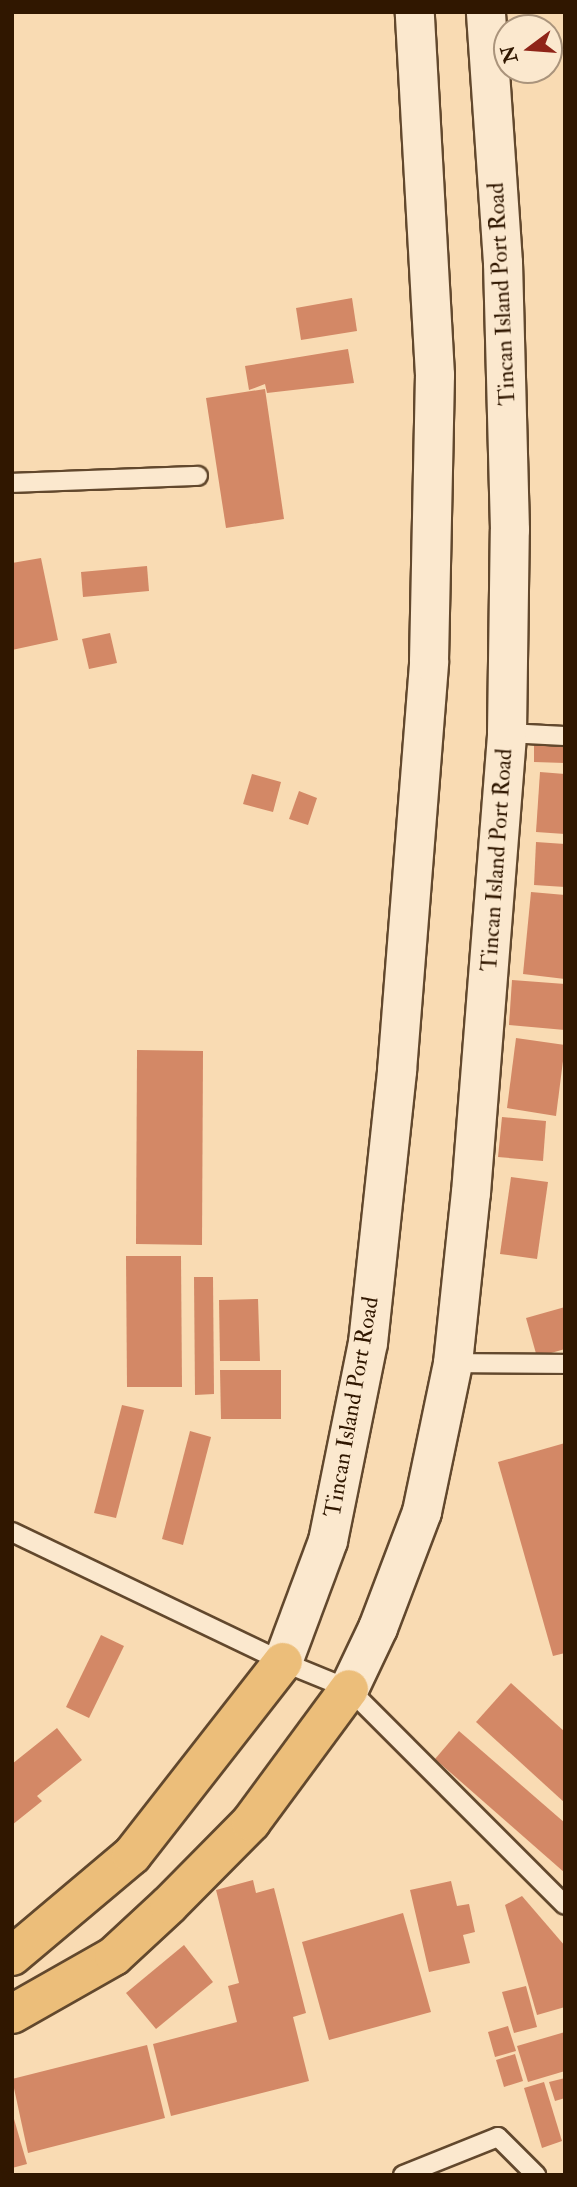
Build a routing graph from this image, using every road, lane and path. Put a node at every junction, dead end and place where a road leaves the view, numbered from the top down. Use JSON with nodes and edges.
{"nodes":[{"id":1,"x":415,"y":12,"type":"edge"},
{"id":2,"x":486,"y":12,"type":"edge"},
{"id":3,"x":198,"y":476,"type":"dead end"},
{"id":4,"x":12,"y":483,"type":"edge"},
{"id":5,"x":507,"y":733,"type":"junction"},
{"id":6,"x":565,"y":736,"type":"edge"},
{"id":7,"x":453,"y":1363,"type":"junction"},
{"id":8,"x":565,"y":1364,"type":"edge"},
{"id":9,"x":12,"y":1532,"type":"edge"},
{"id":10,"x":283,"y":1662,"type":"junction"},
{"id":11,"x":349,"y":1689,"type":"junction"},
{"id":12,"x":565,"y":1905,"type":"edge"},
{"id":13,"x":12,"y":1956,"type":"edge"},
{"id":14,"x":12,"y":2014,"type":"edge"},
{"id":15,"x":403,"y":2175,"type":"edge"},
{"id":16,"x":536,"y":2175,"type":"edge"}],
"edges":[{"from":1,"to":10,"type":"street","name":"Tincan Island Port Road"},
{"from":2,"to":5,"type":"street","name":"Tincan Island Port Road"},
{"from":3,"to":4,"type":"lane"},
{"from":5,"to":6,"type":"lane"},
{"from":5,"to":7,"type":"street","name":"Tincan Island Port Road"},
{"from":7,"to":8,"type":"lane"},
{"from":7,"to":11,"type":"street","name":"Tincan Island Port Road"},
{"from":9,"to":10,"type":"lane"},
{"from":10,"to":11,"type":"lane"},
{"from":10,"to":13,"type":"highway"},
{"from":11,"to":12,"type":"lane"},
{"from":11,"to":14,"type":"highway"},
{"from":15,"to":16,"type":"lane"}]}
